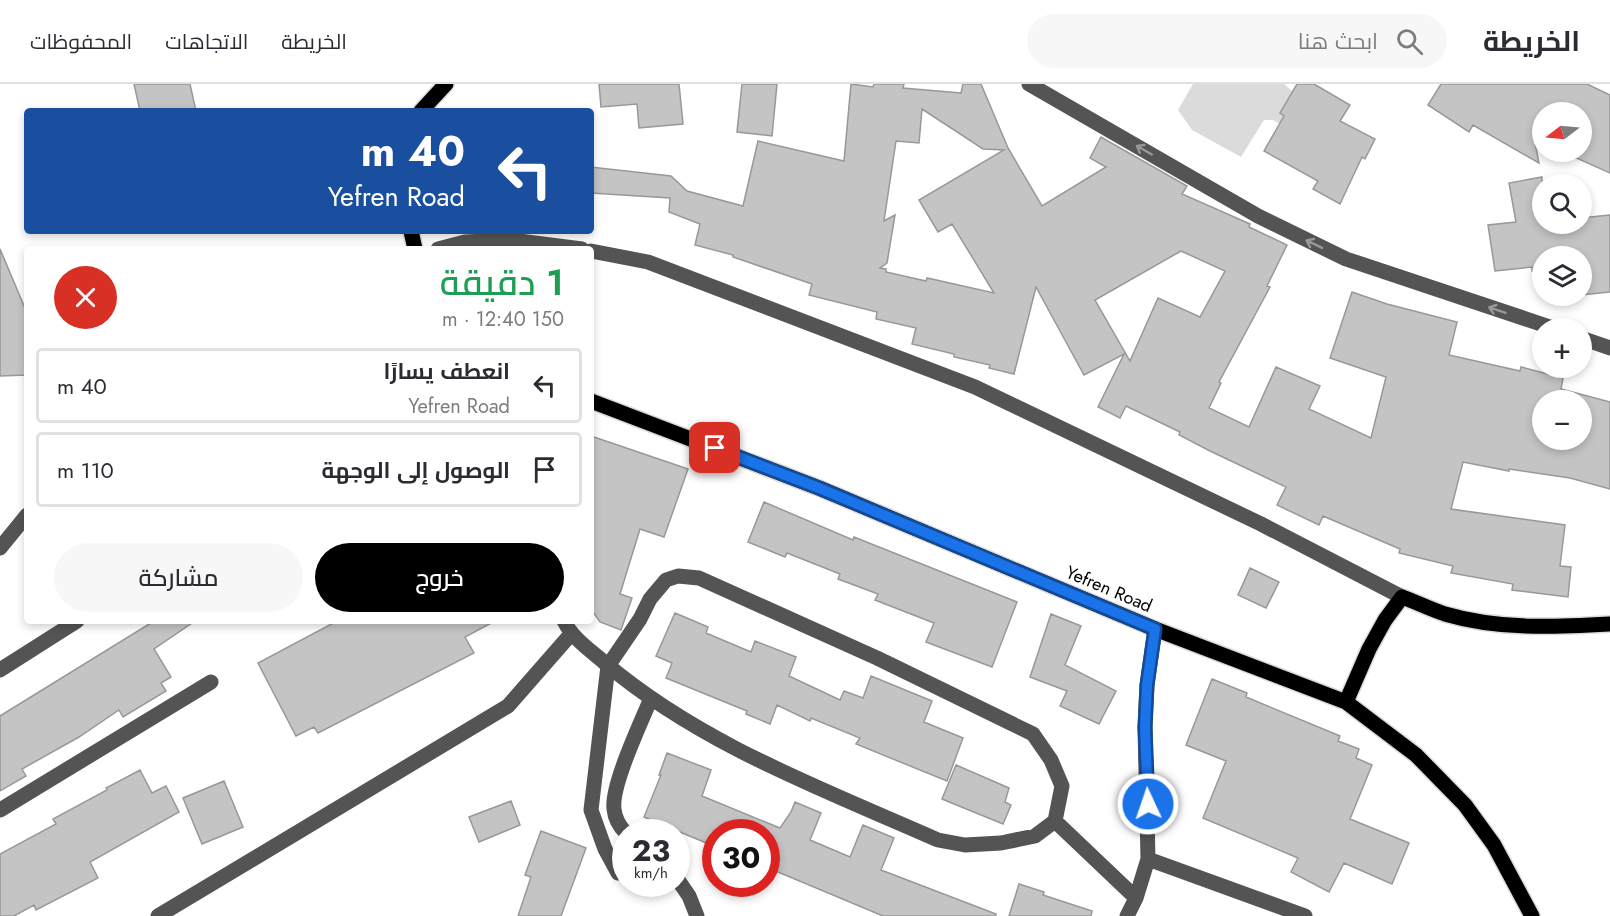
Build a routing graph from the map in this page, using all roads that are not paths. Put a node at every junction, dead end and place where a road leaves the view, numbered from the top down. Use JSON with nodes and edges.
{"nodes":[{"id":1,"x":446,"y":84,"type":"edge"},
{"id":2,"x":1029,"y":84,"type":"edge"},
{"id":3,"x":424,"y":108,"type":"edge"},
{"id":4,"x":450,"y":246,"type":"edge"},
{"id":5,"x":558,"y":246,"type":"edge"},
{"id":6,"x":594,"y":252,"type":"edge"},
{"id":7,"x":1532,"y":321,"type":"edge"},
{"id":8,"x":1592,"y":342,"type":"edge"},
{"id":9,"x":1610,"y":348,"type":"edge"},
{"id":10,"x":594,"y":402,"type":"edge"},
{"id":11,"x":24,"y":519,"type":"edge"},
{"id":12,"x":0,"y":548,"type":"edge"},
{"id":13,"x":1402,"y":597,"type":"junction"},
{"id":14,"x":72,"y":624,"type":"edge"},
{"id":15,"x":1610,"y":624,"type":"edge"},
{"id":16,"x":568,"y":627,"type":"edge"},
{"id":17,"x":1155,"y":629,"type":"junction"},
{"id":18,"x":608,"y":666,"type":"junction"},
{"id":19,"x":0,"y":670,"type":"edge"},
{"id":20,"x":211,"y":682,"type":"dead end"},
{"id":21,"x":651,"y":698,"type":"junction"},
{"id":22,"x":1346,"y":702,"type":"junction"},
{"id":23,"x":0,"y":810,"type":"edge"},
{"id":24,"x":617,"y":819,"type":"edge"},
{"id":25,"x":1054,"y":821,"type":"junction"},
{"id":26,"x":1148,"y":859,"type":"junction"},
{"id":27,"x":612,"y":862,"type":"edge"},
{"id":28,"x":689,"y":897,"type":"edge"},
{"id":29,"x":1137,"y":898,"type":"junction"},
{"id":30,"x":158,"y":916,"type":"edge"},
{"id":31,"x":697,"y":916,"type":"edge"},
{"id":32,"x":1127,"y":916,"type":"edge"},
{"id":33,"x":1305,"y":916,"type":"edge"},
{"id":34,"x":1532,"y":916,"type":"edge"}],
"edges":[{"from":1,"to":3,"type":"main road"},
{"from":7,"to":2,"type":"street","one_way":true},
{"from":4,"to":5,"type":"street"},
{"from":6,"to":13,"type":"street"},
{"from":8,"to":9,"type":"street"},
{"from":10,"to":17,"type":"main road","name":"Yefren Road"},
{"from":11,"to":12,"type":"street"},
{"from":13,"to":15,"type":"main road"},
{"from":13,"to":22,"type":"main road"},
{"from":14,"to":19,"type":"street"},
{"from":16,"to":18,"type":"street"},
{"from":16,"to":30,"type":"street"},
{"from":17,"to":22,"type":"main road","name":"Yefren Road"},
{"from":17,"to":26,"type":"street"},
{"from":18,"to":21,"type":"street"},
{"from":18,"to":25,"type":"street"},
{"from":18,"to":27,"type":"street"},
{"from":20,"to":23,"type":"street"},
{"from":21,"to":24,"type":"street"},
{"from":21,"to":25,"type":"street"},
{"from":22,"to":34,"type":"main road","name":"Yefren Road"},
{"from":25,"to":29,"type":"street"},
{"from":26,"to":29,"type":"street"},
{"from":26,"to":33,"type":"street"},
{"from":28,"to":31,"type":"street"},
{"from":29,"to":32,"type":"street"}]}
